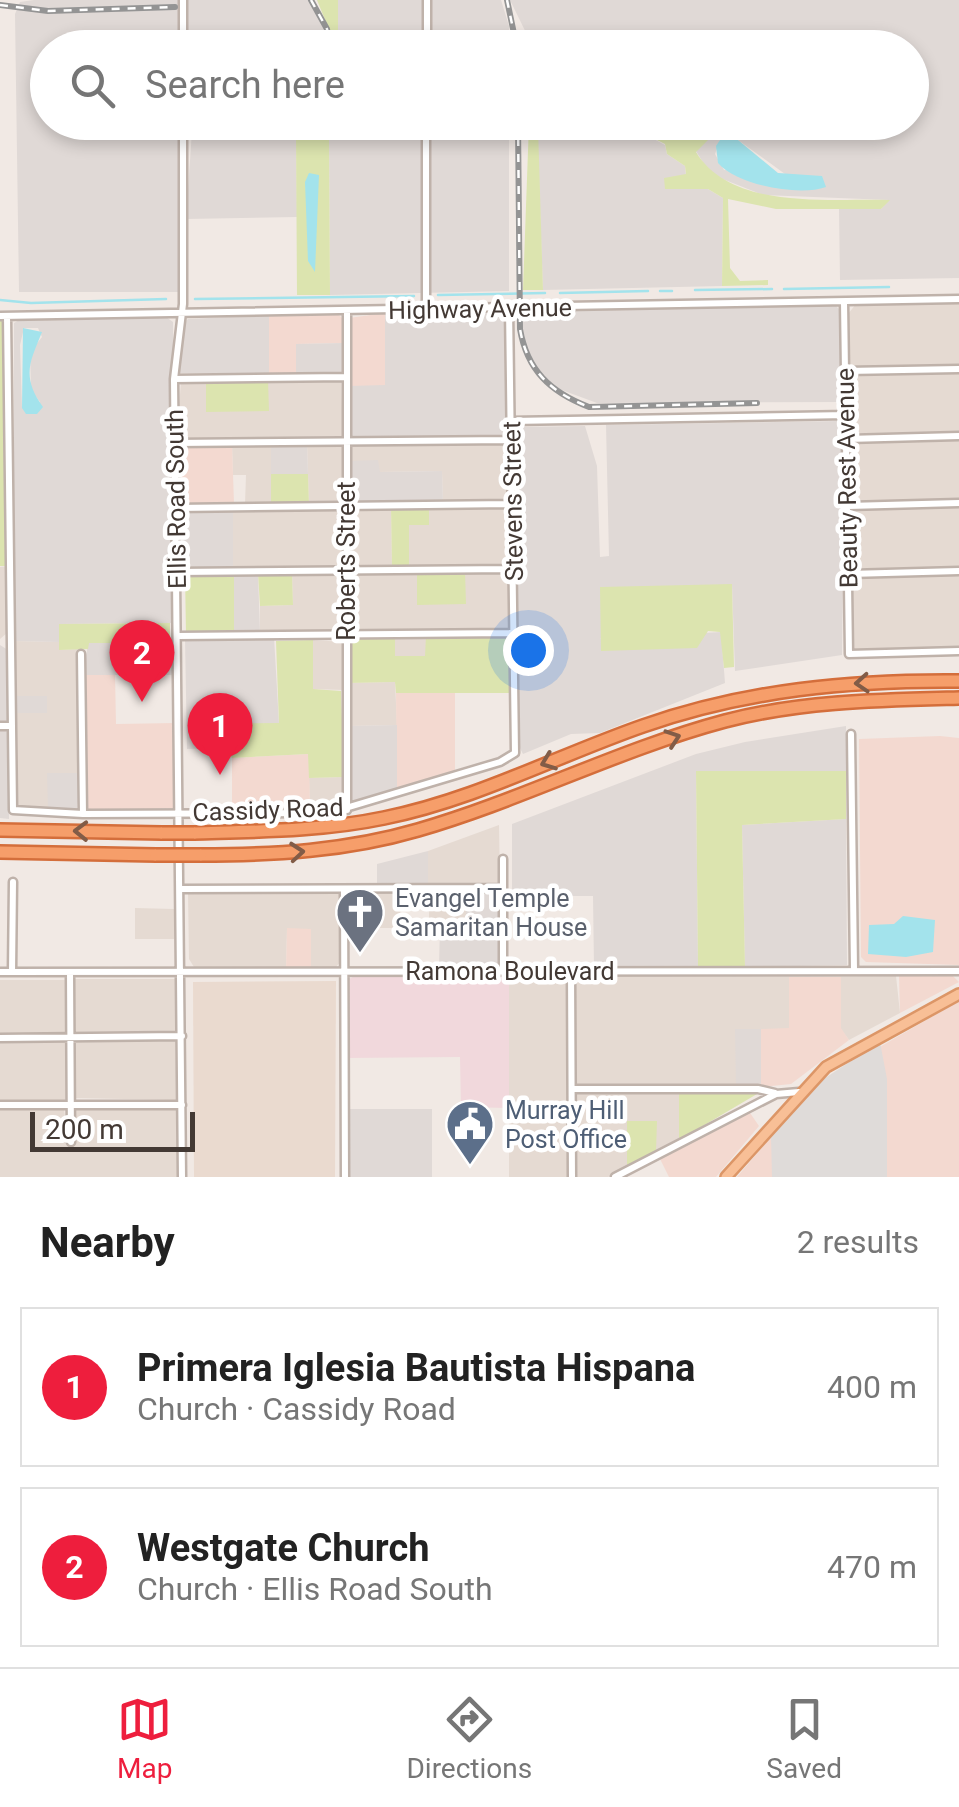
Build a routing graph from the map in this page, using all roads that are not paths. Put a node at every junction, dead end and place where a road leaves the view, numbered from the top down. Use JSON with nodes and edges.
{"nodes":[{"id":1,"x":183,"y":0,"type":"edge"},
{"id":2,"x":427,"y":0,"type":"edge"},
{"id":3,"x":183,"y":30,"type":"edge"},
{"id":4,"x":427,"y":30,"type":"edge"},
{"id":5,"x":183,"y":140,"type":"edge"},
{"id":6,"x":426,"y":140,"type":"edge"},
{"id":7,"x":959,"y":299,"type":"edge"},
{"id":8,"x":844,"y":302,"type":"junction"},
{"id":9,"x":510,"y":308,"type":"junction"},
{"id":10,"x":426,"y":310,"type":"junction"},
{"id":11,"x":346,"y":311,"type":"junction"},
{"id":12,"x":181,"y":314,"type":"junction"},
{"id":13,"x":4,"y":316,"type":"edge"},
{"id":14,"x":959,"y":368,"type":"edge"},
{"id":15,"x":846,"y":371,"type":"junction"},
{"id":16,"x":347,"y":377,"type":"junction"},
{"id":17,"x":174,"y":378,"type":"junction"},
{"id":18,"x":846,"y":415,"type":"junction"},
{"id":19,"x":512,"y":421,"type":"junction"},
{"id":20,"x":959,"y":436,"type":"edge"},
{"id":21,"x":847,"y":439,"type":"junction"},
{"id":22,"x":512,"y":440,"type":"junction"},
{"id":23,"x":346,"y":441,"type":"junction"},
{"id":24,"x":175,"y":443,"type":"junction"},
{"id":25,"x":959,"y":503,"type":"edge"},
{"id":26,"x":514,"y":504,"type":"junction"},
{"id":27,"x":346,"y":506,"type":"junction"},
{"id":28,"x":848,"y":506,"type":"junction"},
{"id":29,"x":176,"y":508,"type":"junction"},
{"id":30,"x":515,"y":569,"type":"junction"},
{"id":31,"x":346,"y":570,"type":"junction"},
{"id":32,"x":959,"y":571,"type":"edge"},
{"id":33,"x":177,"y":572,"type":"junction"},
{"id":34,"x":848,"y":574,"type":"junction"},
{"id":35,"x":516,"y":633,"type":"junction"},
{"id":36,"x":346,"y":634,"type":"junction"},
{"id":37,"x":178,"y":636,"type":"junction"},
{"id":38,"x":0,"y":642,"type":"edge"},
{"id":39,"x":12,"y":642,"type":"junction"},
{"id":40,"x":959,"y":651,"type":"edge"},
{"id":41,"x":82,"y":654,"type":"dead end"},
{"id":42,"x":959,"y":679,"type":"edge"},
{"id":43,"x":959,"y":701,"type":"edge"},
{"id":44,"x":0,"y":726,"type":"edge"},
{"id":45,"x":12,"y":726,"type":"junction"},
{"id":46,"x":851,"y":734,"type":"dead end"},
{"id":47,"x":515,"y":753,"type":"joint"},
{"id":48,"x":347,"y":810,"type":"junction"},
{"id":49,"x":180,"y":813,"type":"junction"},
{"id":50,"x":84,"y":814,"type":"junction"},
{"id":51,"x":0,"y":830,"type":"edge"},
{"id":52,"x":0,"y":852,"type":"edge"},
{"id":53,"x":503,"y":859,"type":"dead end"},
{"id":54,"x":13,"y":882,"type":"dead end"},
{"id":55,"x":502,"y":888,"type":"junction"},
{"id":56,"x":344,"y":889,"type":"junction"},
{"id":57,"x":181,"y":890,"type":"junction"},
{"id":58,"x":503,"y":970,"type":"junction"},
{"id":59,"x":571,"y":970,"type":"junction"},
{"id":60,"x":854,"y":970,"type":"junction"},
{"id":61,"x":344,"y":971,"type":"junction"},
{"id":62,"x":959,"y":971,"type":"edge"},
{"id":63,"x":0,"y":972,"type":"edge"},
{"id":64,"x":12,"y":972,"type":"junction"},
{"id":65,"x":70,"y":972,"type":"junction"},
{"id":66,"x":182,"y":972,"type":"junction"},
{"id":67,"x":959,"y":994,"type":"edge"},
{"id":68,"x":182,"y":1036,"type":"junction"},
{"id":69,"x":0,"y":1038,"type":"edge"},
{"id":70,"x":70,"y":1038,"type":"junction"},
{"id":71,"x":572,"y":1089,"type":"junction"},
{"id":72,"x":799,"y":1092,"type":"junction"},
{"id":73,"x":776,"y":1094,"type":"junction"},
{"id":74,"x":0,"y":1105,"type":"edge"},
{"id":75,"x":70,"y":1105,"type":"junction"},
{"id":76,"x":182,"y":1105,"type":"junction"},
{"id":77,"x":71,"y":1142,"type":"dead end"},
{"id":78,"x":182,"y":1177,"type":"edge"},
{"id":79,"x":345,"y":1177,"type":"edge"},
{"id":80,"x":572,"y":1177,"type":"edge"},
{"id":81,"x":615,"y":1177,"type":"edge"},
{"id":82,"x":726,"y":1177,"type":"edge"}],
"edges":[{"from":1,"to":3,"type":"street"},
{"from":2,"to":4,"type":"street"},
{"from":5,"to":12,"type":"street","name":"Ellis Road South"},
{"from":6,"to":10,"type":"street"},
{"from":7,"to":8,"type":"street","name":"Highway Avenue"},
{"from":8,"to":9,"type":"street","name":"Highway Avenue"},
{"from":8,"to":15,"type":"street","name":"Beauty Rest Avenue"},
{"from":9,"to":10,"type":"street","name":"Highway Avenue"},
{"from":9,"to":19,"type":"street","name":"Stevens Street"},
{"from":10,"to":11,"type":"street","name":"Highway Avenue"},
{"from":11,"to":12,"type":"street","name":"Highway Avenue"},
{"from":11,"to":16,"type":"street","name":"Roberts Street"},
{"from":12,"to":13,"type":"street","name":"Highway Avenue"},
{"from":12,"to":17,"type":"street","name":"Ellis Road South"},
{"from":13,"to":39,"type":"street"},
{"from":14,"to":15,"type":"street"},
{"from":15,"to":18,"type":"street","name":"Beauty Rest Avenue"},
{"from":16,"to":17,"type":"street"},
{"from":16,"to":23,"type":"street","name":"Roberts Street"},
{"from":17,"to":24,"type":"street","name":"Ellis Road South"},
{"from":18,"to":19,"type":"street"},
{"from":18,"to":21,"type":"street","name":"Beauty Rest Avenue"},
{"from":19,"to":22,"type":"street","name":"Stevens Street"},
{"from":20,"to":21,"type":"street"},
{"from":21,"to":28,"type":"street","name":"Beauty Rest Avenue"},
{"from":22,"to":23,"type":"street"},
{"from":22,"to":26,"type":"street","name":"Stevens Street"},
{"from":23,"to":24,"type":"street"},
{"from":23,"to":27,"type":"street","name":"Roberts Street"},
{"from":24,"to":29,"type":"street","name":"Ellis Road South"},
{"from":25,"to":28,"type":"street"},
{"from":26,"to":27,"type":"street"},
{"from":26,"to":30,"type":"street","name":"Stevens Street"},
{"from":27,"to":29,"type":"street"},
{"from":27,"to":31,"type":"street","name":"Roberts Street"},
{"from":28,"to":34,"type":"street","name":"Beauty Rest Avenue"},
{"from":29,"to":33,"type":"street","name":"Ellis Road South"},
{"from":30,"to":31,"type":"street"},
{"from":30,"to":35,"type":"street","name":"Stevens Street"},
{"from":31,"to":33,"type":"street"},
{"from":31,"to":36,"type":"street","name":"Roberts Street"},
{"from":32,"to":34,"type":"street"},
{"from":33,"to":37,"type":"street","name":"Ellis Road South"},
{"from":34,"to":40,"type":"street","name":"Beauty Rest Avenue"},
{"from":35,"to":36,"type":"street"},
{"from":35,"to":47,"type":"street","name":"Stevens Street"},
{"from":36,"to":37,"type":"street"},
{"from":36,"to":48,"type":"street","name":"Roberts Street"},
{"from":37,"to":49,"type":"street","name":"Ellis Road South"},
{"from":38,"to":39,"type":"street"},
{"from":39,"to":45,"type":"street"},
{"from":41,"to":50,"type":"street"},
{"from":42,"to":51,"type":"highway","one_way":true,"bridge":true},
{"from":52,"to":43,"type":"highway","one_way":true,"bridge":true},
{"from":44,"to":45,"type":"street"},
{"from":45,"to":50,"type":"street","name":"Cassidy Road"},
{"from":46,"to":60,"type":"street"},
{"from":47,"to":48,"type":"street","name":"Cassidy Road"},
{"from":48,"to":49,"type":"street","name":"Cassidy Road"},
{"from":49,"to":50,"type":"street","name":"Cassidy Road"},
{"from":49,"to":57,"type":"street","name":"Ellis Road South"},
{"from":53,"to":55,"type":"street"},
{"from":54,"to":64,"type":"street"},
{"from":55,"to":56,"type":"street"},
{"from":55,"to":58,"type":"street"},
{"from":56,"to":57,"type":"street"},
{"from":56,"to":61,"type":"street"},
{"from":57,"to":66,"type":"street","name":"Ellis Road South"},
{"from":58,"to":59,"type":"street","name":"Ramona Boulevard"},
{"from":58,"to":61,"type":"street","name":"Ramona Boulevard"},
{"from":59,"to":60,"type":"street","name":"Ramona Boulevard"},
{"from":59,"to":71,"type":"street"},
{"from":60,"to":62,"type":"street","name":"Ramona Boulevard"},
{"from":61,"to":66,"type":"street","name":"Ramona Boulevard"},
{"from":61,"to":79,"type":"street"},
{"from":63,"to":64,"type":"street","name":"Ramona Boulevard"},
{"from":64,"to":65,"type":"street","name":"Ramona Boulevard"},
{"from":65,"to":66,"type":"street","name":"Ramona Boulevard"},
{"from":65,"to":70,"type":"street"},
{"from":66,"to":68,"type":"street","name":"Ellis Road South"},
{"from":67,"to":72,"type":"main road"},
{"from":68,"to":70,"type":"street"},
{"from":68,"to":76,"type":"street","name":"Ellis Road South"},
{"from":69,"to":70,"type":"street"},
{"from":70,"to":75,"type":"street"},
{"from":71,"to":73,"type":"street"},
{"from":71,"to":80,"type":"street"},
{"from":72,"to":73,"type":"street"},
{"from":72,"to":82,"type":"main road"},
{"from":73,"to":81,"type":"street"},
{"from":74,"to":75,"type":"street"},
{"from":75,"to":76,"type":"street"},
{"from":75,"to":77,"type":"street"},
{"from":76,"to":78,"type":"street","name":"Ellis Road South"}]}
